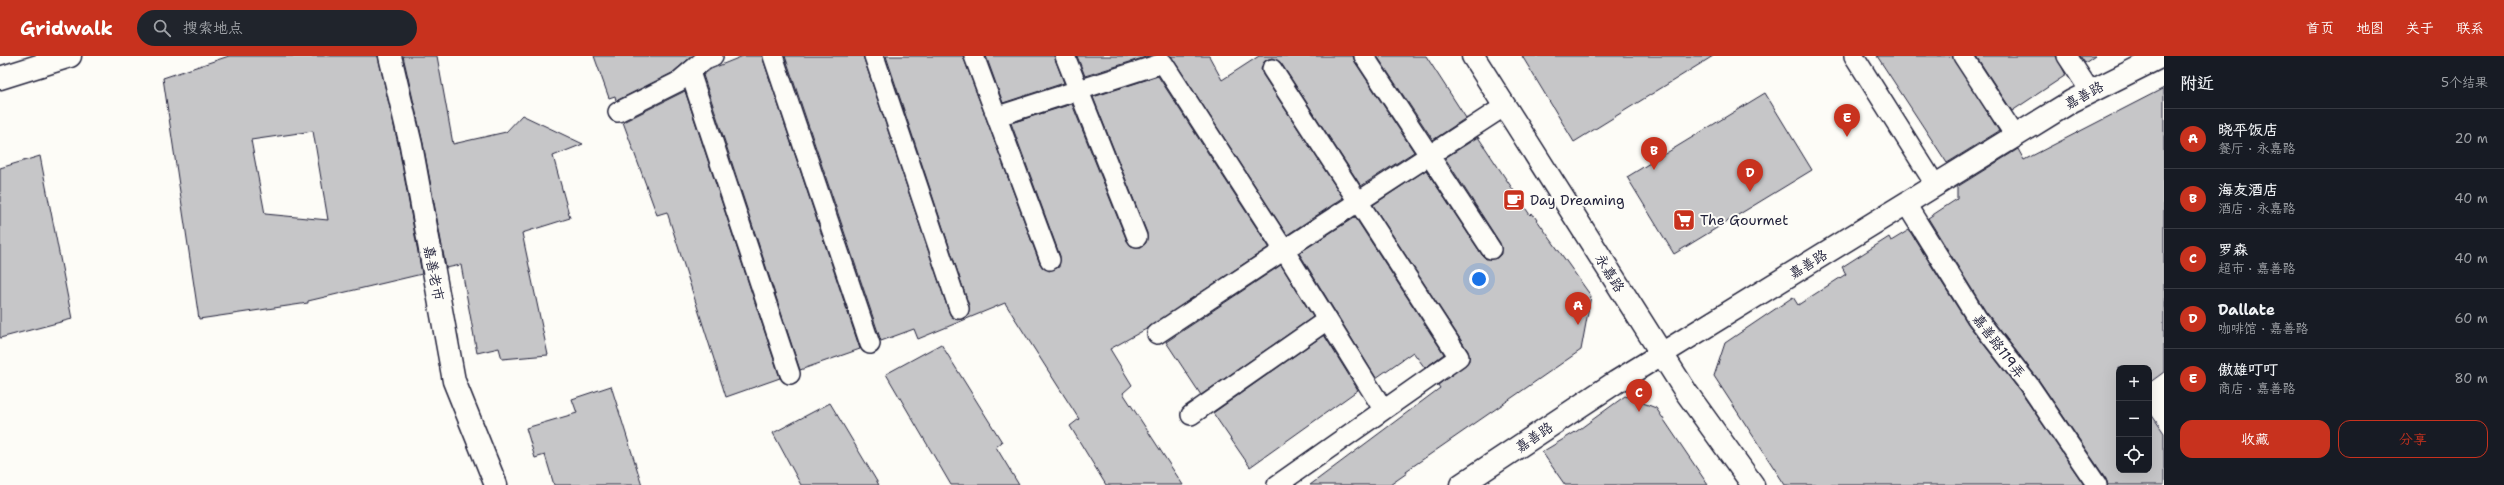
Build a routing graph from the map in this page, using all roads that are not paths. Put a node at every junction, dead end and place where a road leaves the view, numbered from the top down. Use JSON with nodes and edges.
{"nodes":[{"id":1,"x":70,"y":56,"type":"edge"},
{"id":2,"x":390,"y":56,"type":"edge"},
{"id":3,"x":713,"y":56,"type":"edge"},
{"id":4,"x":773,"y":56,"type":"edge"},
{"id":5,"x":874,"y":56,"type":"edge"},
{"id":6,"x":974,"y":56,"type":"edge"},
{"id":7,"x":1065,"y":56,"type":"edge"},
{"id":8,"x":1364,"y":56,"type":"edge"},
{"id":9,"x":1473,"y":56,"type":"edge"},
{"id":10,"x":1854,"y":56,"type":"edge"},
{"id":11,"x":1963,"y":56,"type":"edge"},
{"id":12,"x":2067,"y":56,"type":"edge"},
{"id":13,"x":2162,"y":56,"type":"edge"},
{"id":14,"x":1272,"y":69,"type":"dead end"},
{"id":15,"x":690,"y":72,"type":"junction"},
{"id":16,"x":0,"y":78,"type":"edge"},
{"id":17,"x":1078,"y":90,"type":"junction"},
{"id":18,"x":2090,"y":91,"type":"junction"},
{"id":19,"x":1505,"y":106,"type":"junction"},
{"id":20,"x":618,"y":112,"type":"dead end"},
{"id":21,"x":998,"y":116,"type":"junction"},
{"id":22,"x":2016,"y":137,"type":"junction"},
{"id":23,"x":1430,"y":156,"type":"junction"},
{"id":24,"x":1936,"y":186,"type":"junction"},
{"id":25,"x":1358,"y":204,"type":"junction"},
{"id":26,"x":1906,"y":204,"type":"junction"},
{"id":27,"x":1137,"y":237,"type":"dead end"},
{"id":28,"x":1284,"y":250,"type":"junction"},
{"id":29,"x":1491,"y":250,"type":"dead end"},
{"id":30,"x":1050,"y":260,"type":"dead end"},
{"id":31,"x":959,"y":309,"type":"dead end"},
{"id":32,"x":1327,"y":320,"type":"junction"},
{"id":33,"x":1157,"y":334,"type":"dead end"},
{"id":34,"x":870,"y":344,"type":"dead end"},
{"id":35,"x":1662,"y":354,"type":"junction"},
{"id":36,"x":790,"y":374,"type":"dead end"},
{"id":37,"x":1383,"y":410,"type":"junction"},
{"id":38,"x":1191,"y":415,"type":"dead end"},
{"id":39,"x":496,"y":485,"type":"edge"},
{"id":40,"x":1276,"y":485,"type":"edge"},
{"id":41,"x":1461,"y":485,"type":"edge"},
{"id":42,"x":1753,"y":485,"type":"edge"},
{"id":43,"x":2097,"y":485,"type":"edge"}],
"edges":[{"from":1,"to":16,"type":"street"},
{"from":2,"to":39,"type":"street","name":"嘉善老市"},
{"from":3,"to":15,"type":"lane"},
{"from":4,"to":34,"type":"lane"},
{"from":5,"to":31,"type":"lane"},
{"from":6,"to":21,"type":"lane"},
{"from":7,"to":17,"type":"lane"},
{"from":8,"to":23,"type":"lane"},
{"from":9,"to":19,"type":"street","name":"永嘉路"},
{"from":10,"to":24,"type":"lane"},
{"from":11,"to":22,"type":"lane"},
{"from":12,"to":18,"type":"lane"},
{"from":13,"to":18,"type":"street","name":"嘉善路"},
{"from":14,"to":25,"type":"lane"},
{"from":15,"to":20,"type":"lane"},
{"from":15,"to":36,"type":"lane"},
{"from":17,"to":21,"type":"lane"},
{"from":17,"to":27,"type":"lane"},
{"from":17,"to":28,"type":"lane"},
{"from":18,"to":22,"type":"street","name":"嘉善路"},
{"from":19,"to":23,"type":"lane"},
{"from":19,"to":35,"type":"street","name":"永嘉路"},
{"from":21,"to":30,"type":"lane"},
{"from":22,"to":24,"type":"street","name":"嘉善路"},
{"from":23,"to":25,"type":"lane"},
{"from":23,"to":29,"type":"lane"},
{"from":24,"to":26,"type":"street","name":"嘉善路"},
{"from":25,"to":28,"type":"lane"},
{"from":25,"to":37,"type":"lane"},
{"from":26,"to":35,"type":"street","name":"嘉善路"},
{"from":26,"to":43,"type":"lane","name":"嘉善路119弄"},
{"from":28,"to":32,"type":"lane"},
{"from":28,"to":33,"type":"lane"},
{"from":32,"to":37,"type":"lane"},
{"from":32,"to":38,"type":"lane"},
{"from":35,"to":41,"type":"street","name":"嘉善路"},
{"from":35,"to":42,"type":"street","name":"永嘉路"},
{"from":37,"to":40,"type":"lane"}]}
